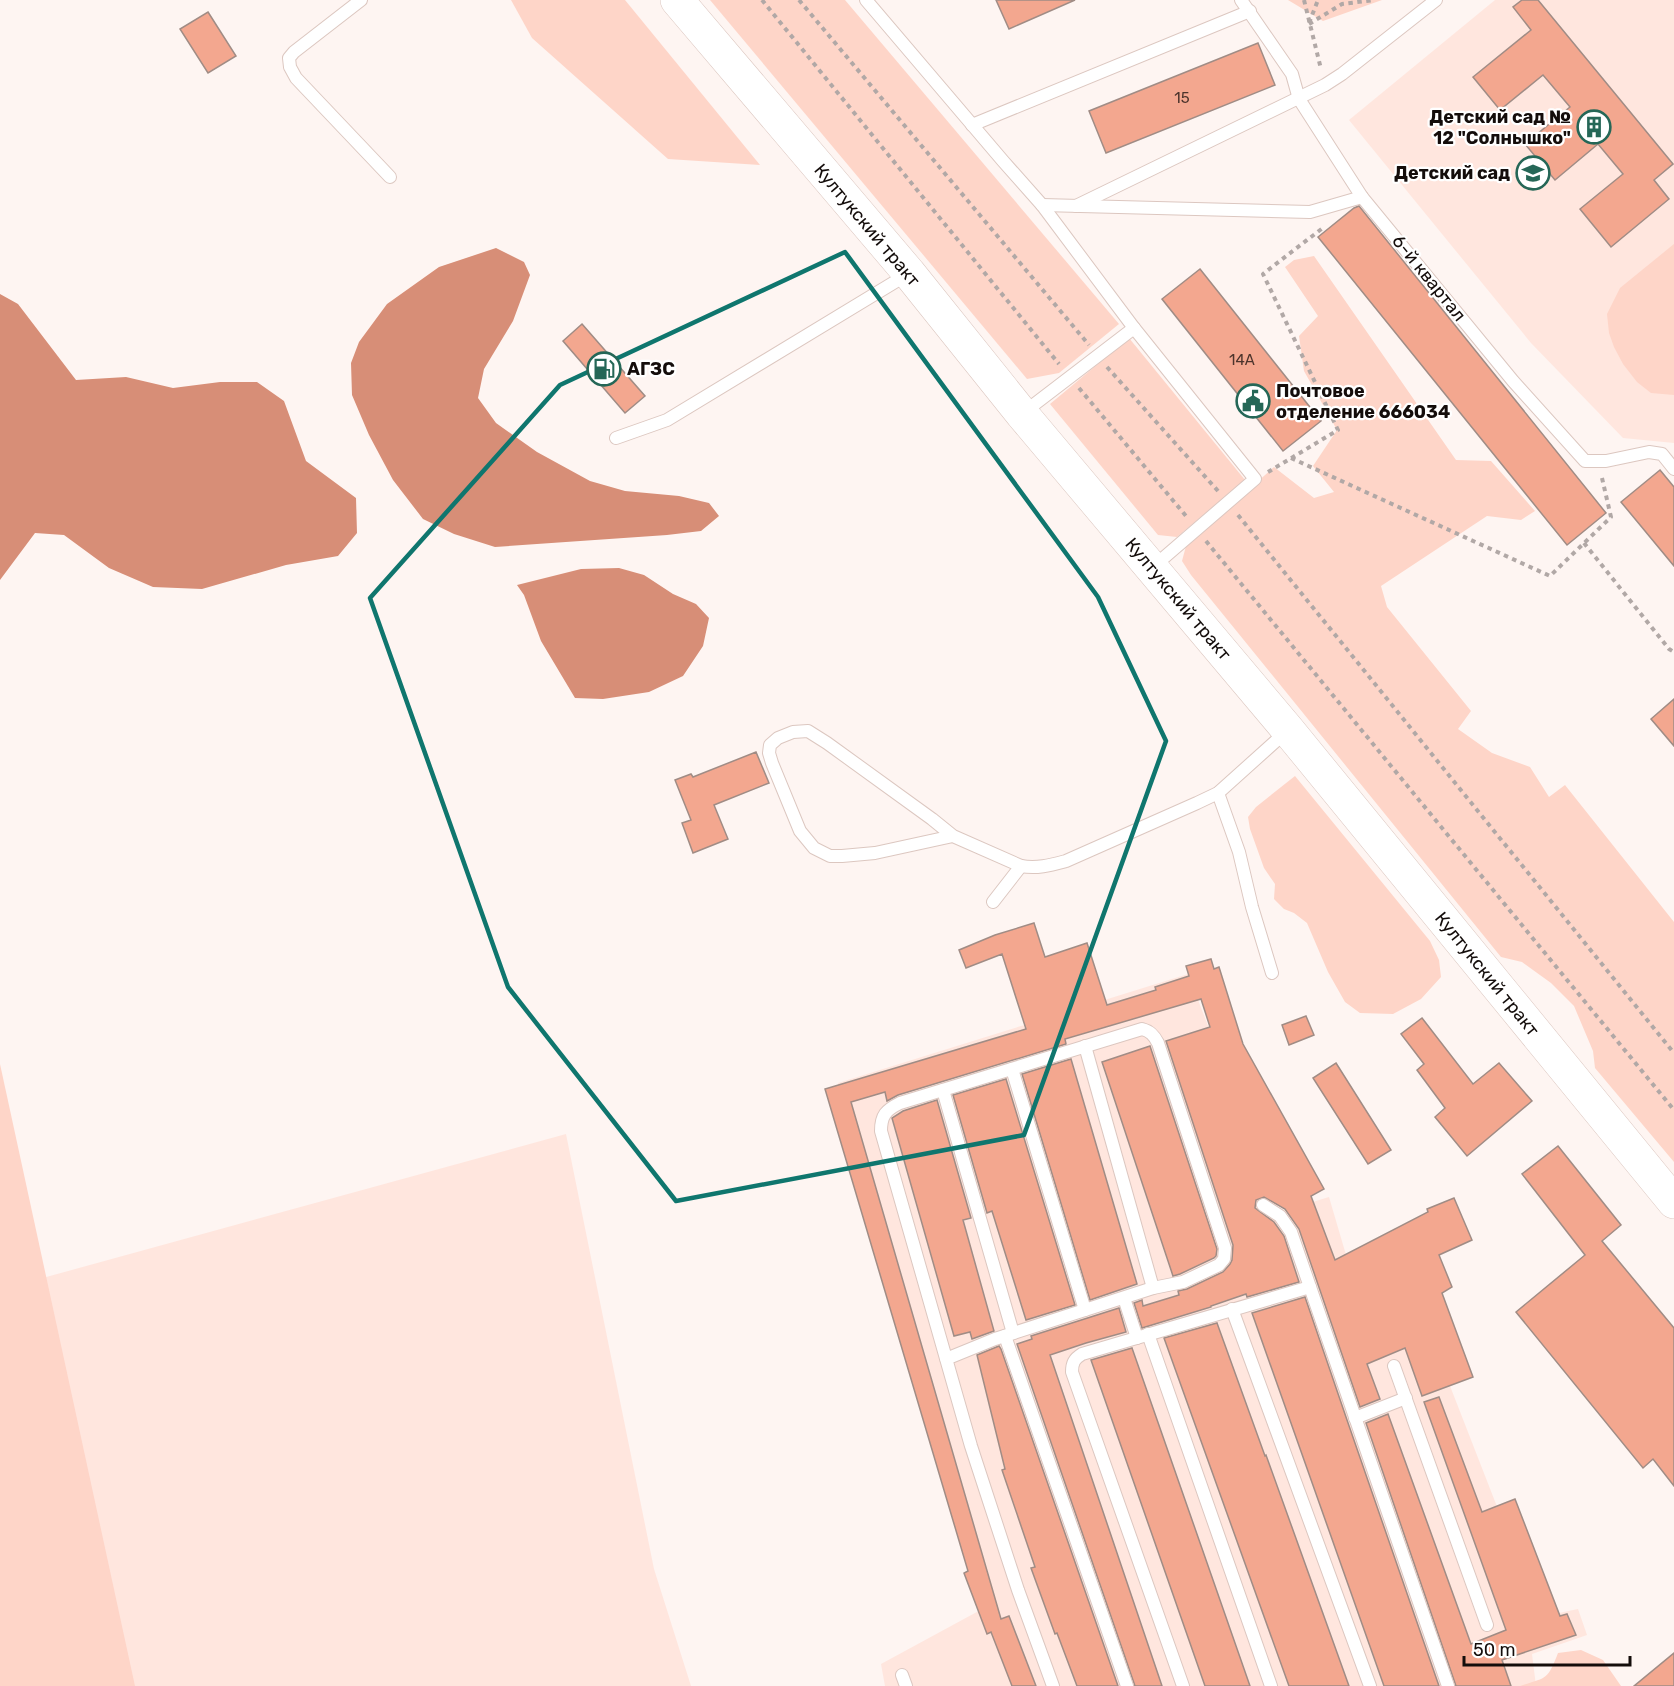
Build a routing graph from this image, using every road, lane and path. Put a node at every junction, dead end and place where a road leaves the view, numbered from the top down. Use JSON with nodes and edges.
{"nodes":[{"id":1,"x":361,"y":0,"type":"edge"},
{"id":2,"x":676,"y":0,"type":"edge"},
{"id":3,"x":762,"y":0,"type":"edge"},
{"id":4,"x":799,"y":0,"type":"edge"},
{"id":5,"x":1241,"y":0,"type":"edge"},
{"id":6,"x":1304,"y":0,"type":"edge"},
{"id":7,"x":1318,"y":0,"type":"edge"},
{"id":8,"x":1374,"y":0,"type":"edge"},
{"id":9,"x":1436,"y":0,"type":"edge"},
{"id":10,"x":872,"y":2,"type":"edge"},
{"id":11,"x":1250,"y":11,"type":"junction"},
{"id":12,"x":1309,"y":24,"type":"junction"},
{"id":13,"x":1325,"y":85,"type":"junction"},
{"id":14,"x":1299,"y":99,"type":"junction"},
{"id":15,"x":972,"y":125,"type":"junction"},
{"id":16,"x":390,"y":177,"type":"dead end"},
{"id":17,"x":1362,"y":197,"type":"junction"},
{"id":18,"x":1042,"y":205,"type":"junction"},
{"id":19,"x":1076,"y":206,"type":"junction"},
{"id":20,"x":1326,"y":225,"type":"dead end"},
{"id":21,"x":909,"y":273,"type":"junction"},
{"id":22,"x":1134,"y":328,"type":"junction"},
{"id":23,"x":1098,"y":356,"type":"junction"},
{"id":24,"x":1070,"y":377,"type":"junction"},
{"id":25,"x":1022,"y":414,"type":"junction"},
{"id":26,"x":616,"y":438,"type":"dead end"},
{"id":27,"x":1291,"y":458,"type":"junction"},
{"id":28,"x":1598,"y":461,"type":"junction"},
{"id":29,"x":1674,"y":468,"type":"edge"},
{"id":30,"x":1255,"y":479,"type":"junction"},
{"id":31,"x":1228,"y":502,"type":"junction"},
{"id":32,"x":1196,"y":529,"type":"junction"},
{"id":33,"x":1584,"y":543,"type":"junction"},
{"id":34,"x":1152,"y":567,"type":"junction"},
{"id":35,"x":1674,"y":652,"type":"edge"},
{"id":36,"x":1288,"y":730,"type":"junction"},
{"id":37,"x":1218,"y":793,"type":"junction"},
{"id":38,"x":953,"y":836,"type":"junction"},
{"id":39,"x":1022,"y":866,"type":"junction"},
{"id":40,"x":993,"y":902,"type":"dead end"},
{"id":41,"x":1272,"y":973,"type":"dead end"},
{"id":42,"x":1084,"y":1047,"type":"junction"},
{"id":43,"x":1674,"y":1053,"type":"edge"},
{"id":44,"x":1012,"y":1069,"type":"junction"},
{"id":45,"x":943,"y":1090,"type":"junction"},
{"id":46,"x":1674,"y":1110,"type":"edge"},
{"id":47,"x":1674,"y":1202,"type":"edge"},
{"id":48,"x":1263,"y":1205,"type":"dead end"},
{"id":49,"x":1310,"y":1287,"type":"junction"},
{"id":50,"x":1153,"y":1288,"type":"junction"},
{"id":51,"x":1124,"y":1298,"type":"junction"},
{"id":52,"x":1232,"y":1309,"type":"junction"},
{"id":53,"x":1085,"y":1310,"type":"junction"},
{"id":54,"x":1009,"y":1334,"type":"junction"},
{"id":55,"x":1142,"y":1336,"type":"junction"},
{"id":56,"x":946,"y":1359,"type":"junction"},
{"id":57,"x":1394,"y":1366,"type":"dead end"},
{"id":58,"x":1406,"y":1398,"type":"junction"},
{"id":59,"x":1355,"y":1418,"type":"junction"},
{"id":60,"x":1487,"y":1625,"type":"dead end"},
{"id":61,"x":1053,"y":1686,"type":"edge"},
{"id":62,"x":1126,"y":1686,"type":"edge"},
{"id":63,"x":1183,"y":1686,"type":"edge"},
{"id":64,"x":1271,"y":1686,"type":"edge"},
{"id":65,"x":1370,"y":1686,"type":"edge"},
{"id":66,"x":1448,"y":1686,"type":"edge"}],
"edges":[{"from":1,"to":16,"type":"lane"},
{"from":2,"to":21,"type":"main road","name":"Култукский тракт"},
{"from":3,"to":24,"type":"path"},
{"from":4,"to":23,"type":"path"},
{"from":5,"to":11,"type":"lane","name":"6-й квартал"},
{"from":6,"to":12,"type":"path"},
{"from":7,"to":12,"type":"path"},
{"from":8,"to":12,"type":"path"},
{"from":9,"to":13,"type":"lane"},
{"from":10,"to":15,"type":"lane"},
{"from":11,"to":14,"type":"lane","name":"6-й квартал"},
{"from":11,"to":15,"type":"lane"},
{"from":12,"to":13,"type":"path"},
{"from":13,"to":14,"type":"lane"},
{"from":14,"to":17,"type":"lane","name":"6-й квартал"},
{"from":14,"to":19,"type":"lane"},
{"from":15,"to":18,"type":"lane"},
{"from":17,"to":19,"type":"lane"},
{"from":17,"to":28,"type":"lane","name":"6-й квартал"},
{"from":18,"to":19,"type":"lane"},
{"from":18,"to":22,"type":"lane"},
{"from":20,"to":27,"type":"path"},
{"from":21,"to":25,"type":"main road","name":"Култукский тракт"},
{"from":21,"to":26,"type":"lane"},
{"from":22,"to":23,"type":"lane"},
{"from":22,"to":30,"type":"lane"},
{"from":23,"to":24,"type":"lane"},
{"from":23,"to":31,"type":"path"},
{"from":24,"to":25,"type":"lane"},
{"from":24,"to":32,"type":"path"},
{"from":25,"to":34,"type":"main road","name":"Култукский тракт"},
{"from":27,"to":30,"type":"path"},
{"from":27,"to":33,"type":"path"},
{"from":28,"to":29,"type":"lane"},
{"from":28,"to":33,"type":"path"},
{"from":30,"to":31,"type":"lane"},
{"from":31,"to":32,"type":"lane"},
{"from":31,"to":43,"type":"path"},
{"from":32,"to":34,"type":"lane"},
{"from":32,"to":46,"type":"path"},
{"from":33,"to":35,"type":"path"},
{"from":34,"to":36,"type":"main road","name":"Култукский тракт"},
{"from":36,"to":37,"type":"lane"},
{"from":36,"to":47,"type":"main road","name":"Култукский тракт"},
{"from":37,"to":39,"type":"lane"},
{"from":37,"to":41,"type":"lane"},
{"from":38,"to":38,"type":"lane"},
{"from":38,"to":39,"type":"lane"},
{"from":39,"to":40,"type":"lane"},
{"from":42,"to":44,"type":"lane"},
{"from":42,"to":50,"type":"lane"},
{"from":42,"to":50,"type":"lane"},
{"from":44,"to":45,"type":"lane"},
{"from":44,"to":53,"type":"lane"},
{"from":45,"to":54,"type":"lane"},
{"from":45,"to":56,"type":"lane"},
{"from":48,"to":49,"type":"lane"},
{"from":49,"to":52,"type":"lane"},
{"from":49,"to":59,"type":"lane"},
{"from":50,"to":51,"type":"lane"},
{"from":51,"to":53,"type":"lane"},
{"from":51,"to":55,"type":"lane"},
{"from":52,"to":55,"type":"lane"},
{"from":52,"to":65,"type":"lane"},
{"from":53,"to":54,"type":"lane"},
{"from":54,"to":56,"type":"lane"},
{"from":54,"to":62,"type":"lane"},
{"from":55,"to":63,"type":"lane"},
{"from":55,"to":64,"type":"lane"},
{"from":56,"to":61,"type":"lane"},
{"from":57,"to":58,"type":"lane"},
{"from":58,"to":59,"type":"lane"},
{"from":58,"to":60,"type":"lane"},
{"from":59,"to":66,"type":"lane"}]}
